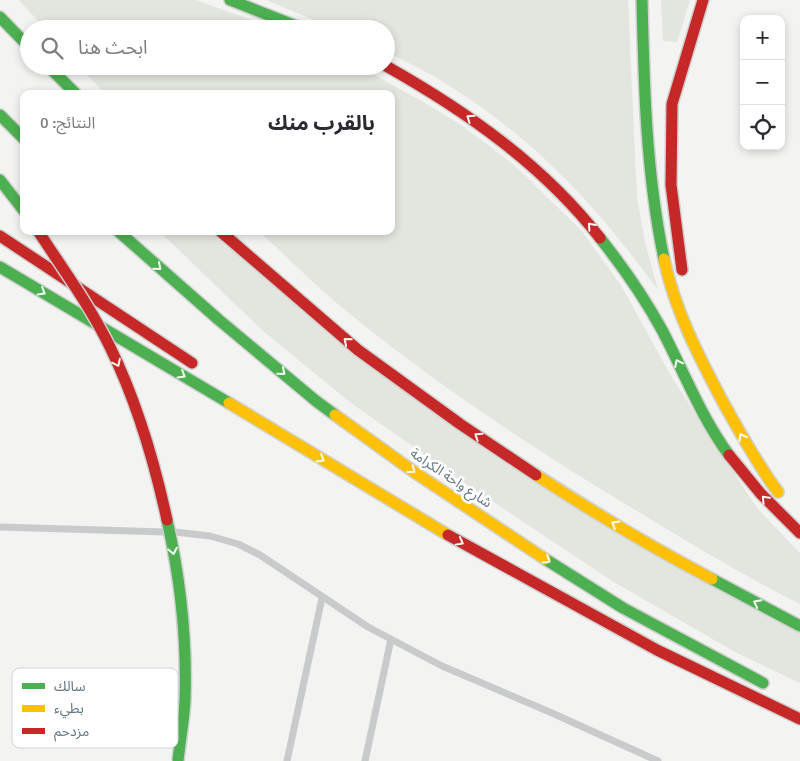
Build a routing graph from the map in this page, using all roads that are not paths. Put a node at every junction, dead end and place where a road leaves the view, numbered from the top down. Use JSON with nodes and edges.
{"nodes":[{"id":1,"x":230,"y":0,"type":"edge"},
{"id":2,"x":642,"y":0,"type":"edge"},
{"id":3,"x":703,"y":0,"type":"edge"},
{"id":4,"x":0,"y":17,"type":"edge"},
{"id":5,"x":281,"y":20,"type":"edge"},
{"id":6,"x":20,"y":38,"type":"edge"},
{"id":7,"x":395,"y":71,"type":"edge"},
{"id":8,"x":57,"y":75,"type":"edge"},
{"id":9,"x":72,"y":90,"type":"edge"},
{"id":10,"x":0,"y":114,"type":"edge"},
{"id":11,"x":20,"y":135,"type":"edge"},
{"id":12,"x":0,"y":180,"type":"edge"},
{"id":13,"x":20,"y":206,"type":"edge"},
{"id":14,"x":41,"y":235,"type":"edge"},
{"id":15,"x":122,"y":235,"type":"edge"},
{"id":16,"x":225,"y":235,"type":"edge"},
{"id":17,"x":0,"y":236,"type":"edge"},
{"id":18,"x":0,"y":267,"type":"edge"},
{"id":19,"x":684,"y":277,"type":"dead end"},
{"id":20,"x":696,"y":322,"type":"dead end"},
{"id":21,"x":201,"y":369,"type":"dead end"},
{"id":22,"x":714,"y":385,"type":"junction"},
{"id":23,"x":226,"y":389,"type":"dead end"},
{"id":24,"x":251,"y":416,"type":"junction"},
{"id":25,"x":800,"y":520,"type":"edge"},
{"id":26,"x":0,"y":527,"type":"edge"},
{"id":27,"x":800,"y":532,"type":"edge"},
{"id":28,"x":322,"y":598,"type":"junction"},
{"id":29,"x":800,"y":626,"type":"edge"},
{"id":30,"x":391,"y":639,"type":"junction"},
{"id":31,"x":776,"y":691,"type":"dead end"},
{"id":32,"x":800,"y":719,"type":"edge"},
{"id":33,"x":178,"y":761,"type":"edge"},
{"id":34,"x":287,"y":761,"type":"edge"},
{"id":35,"x":365,"y":761,"type":"edge"},
{"id":36,"x":658,"y":761,"type":"edge"}],
"edges":[{"from":1,"to":5,"type":"highway"},
{"from":2,"to":22,"type":"highway"},
{"from":3,"to":19,"type":"highway"},
{"from":4,"to":6,"type":"highway"},
{"from":27,"to":7,"type":"highway","one_way":true},
{"from":8,"to":9,"type":"highway"},
{"from":10,"to":11,"type":"highway"},
{"from":12,"to":13,"type":"highway"},
{"from":14,"to":33,"type":"highway","one_way":true,"bridge":true},
{"from":15,"to":31,"type":"highway","name":"شارع واحة الكرامة","one_way":true},
{"from":29,"to":16,"type":"highway","one_way":true},
{"from":17,"to":21,"type":"highway"},
{"from":18,"to":24,"type":"highway","one_way":true},
{"from":20,"to":22,"type":"highway"},
{"from":25,"to":22,"type":"highway","one_way":true},
{"from":23,"to":24,"type":"highway"},
{"from":24,"to":32,"type":"highway","one_way":true},
{"from":26,"to":28,"type":"lane"},
{"from":28,"to":30,"type":"lane"},
{"from":28,"to":34,"type":"lane"},
{"from":30,"to":35,"type":"lane"},
{"from":30,"to":36,"type":"lane"}]}
